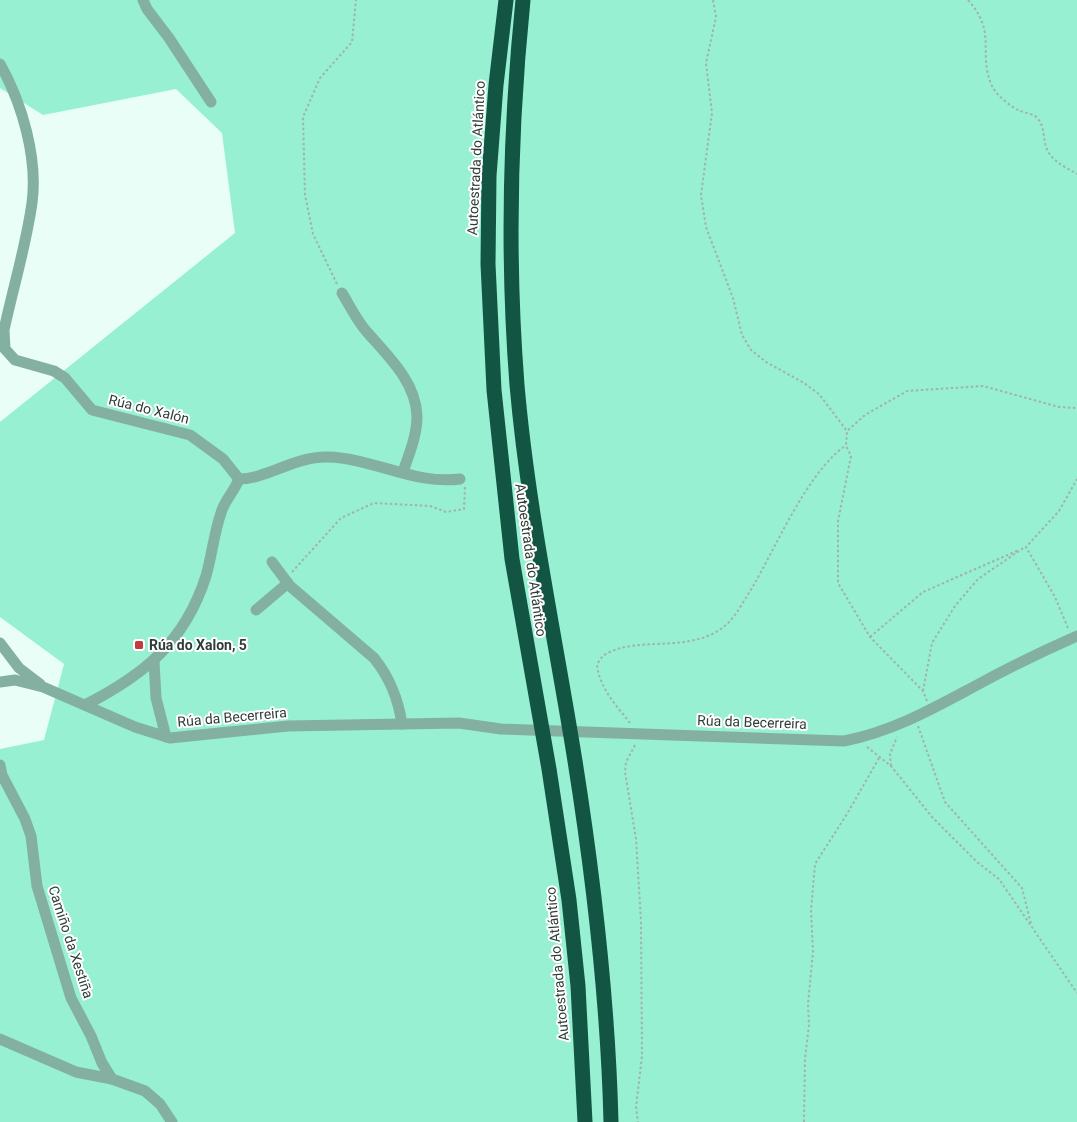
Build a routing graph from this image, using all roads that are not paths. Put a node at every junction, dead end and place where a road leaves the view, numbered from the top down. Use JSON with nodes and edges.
{"nodes":[{"id":1,"x":144,"y":0,"type":"edge"},
{"id":2,"x":506,"y":0,"type":"edge"},
{"id":3,"x":523,"y":0,"type":"edge"},
{"id":4,"x":0,"y":64,"type":"edge"},
{"id":5,"x":211,"y":102,"type":"dead end"},
{"id":6,"x":342,"y":293,"type":"road end"},
{"id":7,"x":403,"y":472,"type":"junction"},
{"id":8,"x":460,"y":479,"type":"road end"},
{"id":9,"x":239,"y":480,"type":"junction"},
{"id":10,"x":272,"y":562,"type":"dead end"},
{"id":11,"x":287,"y":581,"type":"junction"},
{"id":12,"x":256,"y":610,"type":"dead end"},
{"id":13,"x":1075,"y":637,"type":"edge"},
{"id":14,"x":0,"y":643,"type":"edge"},
{"id":15,"x":154,"y":661,"type":"junction"},
{"id":16,"x":0,"y":682,"type":"edge"},
{"id":17,"x":44,"y":687,"type":"junction"},
{"id":18,"x":85,"y":706,"type":"junction"},
{"id":19,"x":402,"y":724,"type":"junction"},
{"id":20,"x":166,"y":736,"type":"junction"},
{"id":21,"x":1,"y":772,"type":"edge"},
{"id":22,"x":0,"y":1039,"type":"edge"},
{"id":23,"x":112,"y":1079,"type":"junction"},
{"id":24,"x":172,"y":1122,"type":"edge"},
{"id":25,"x":585,"y":1122,"type":"edge"},
{"id":26,"x":611,"y":1122,"type":"edge"}],
"edges":[{"from":1,"to":5,"type":"street"},
{"from":2,"to":25,"type":"highway","name":"Autoestrada do Atlántico"},
{"from":3,"to":26,"type":"highway","name":"Autoestrada do Atlántico"},
{"from":4,"to":9,"type":"street","name":"Rúa do Xalón"},
{"from":6,"to":7,"type":"street"},
{"from":7,"to":8,"type":"street"},
{"from":7,"to":9,"type":"street"},
{"from":9,"to":15,"type":"street"},
{"from":10,"to":11,"type":"street"},
{"from":11,"to":12,"type":"street"},
{"from":11,"to":19,"type":"street"},
{"from":13,"to":19,"type":"street","name":"Rúa da Becerreira"},
{"from":14,"to":17,"type":"street","name":"Rúa da Becerreira"},
{"from":15,"to":18,"type":"street"},
{"from":15,"to":20,"type":"street"},
{"from":16,"to":17,"type":"street","name":"Rúa da Becerreira"},
{"from":17,"to":18,"type":"street","name":"Rúa da Becerreira"},
{"from":18,"to":20,"type":"street","name":"Rúa da Becerreira"},
{"from":19,"to":20,"type":"street","name":"Rúa da Becerreira"},
{"from":21,"to":23,"type":"street","name":"Camiño da Xestiña"},
{"from":22,"to":23,"type":"street"},
{"from":23,"to":24,"type":"street"}]}
